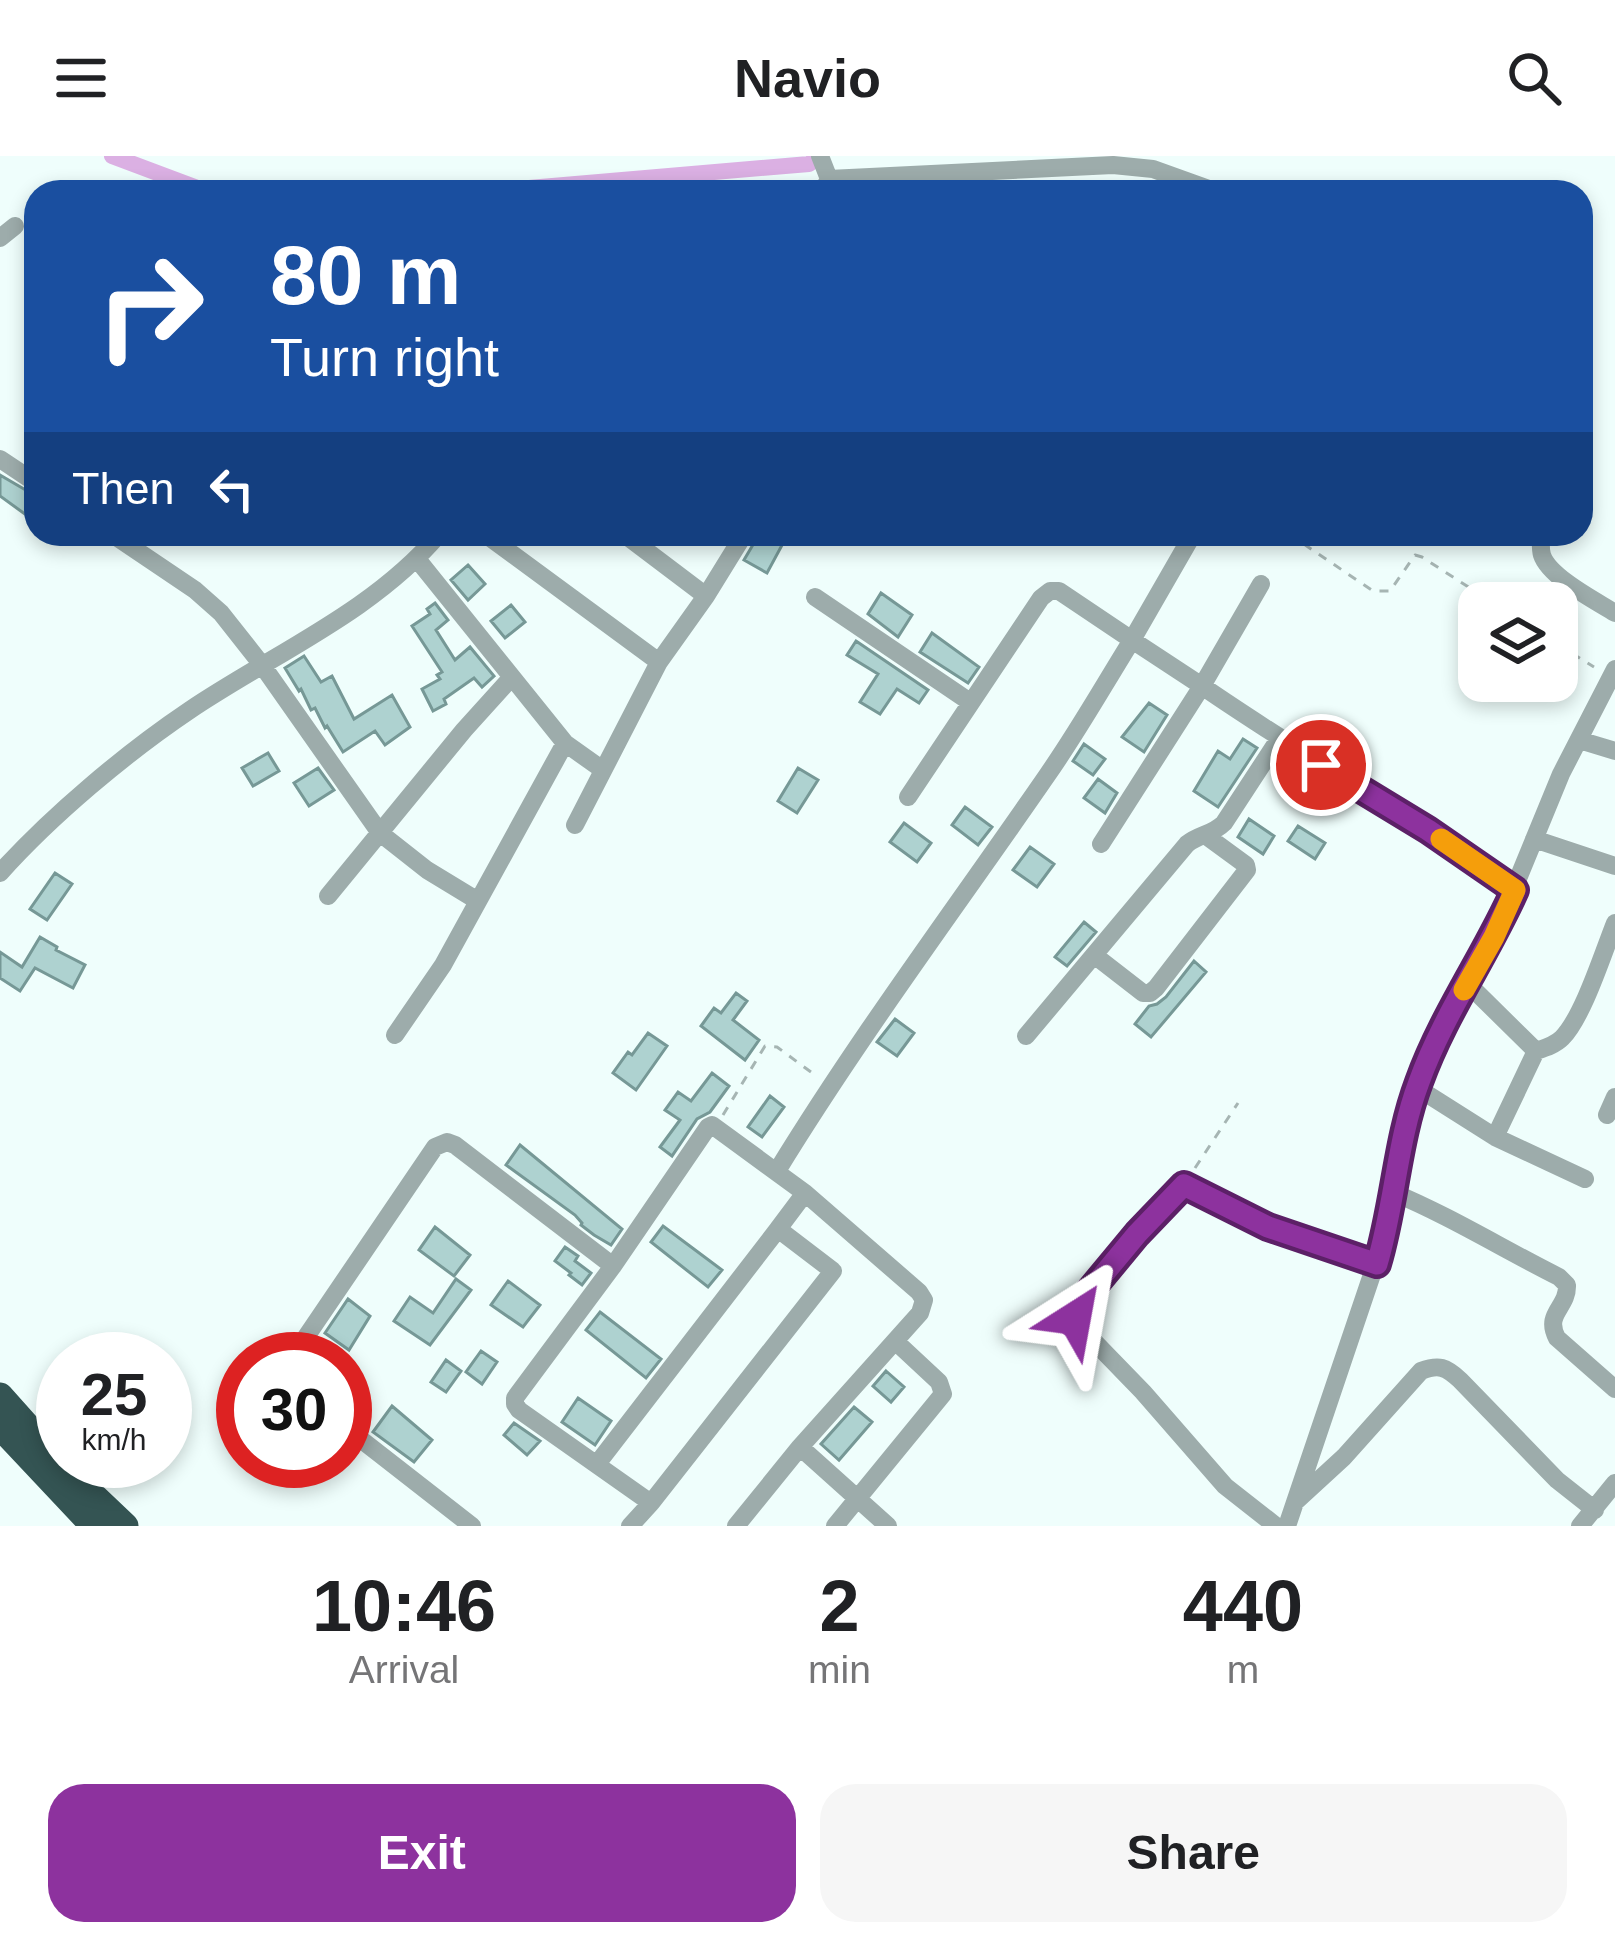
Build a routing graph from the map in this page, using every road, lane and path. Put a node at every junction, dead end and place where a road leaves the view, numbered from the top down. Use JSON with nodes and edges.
{"nodes":[{"id":1,"x":824,"y":174,"type":"edge"},
{"id":2,"x":1184,"y":180,"type":"edge"},
{"id":3,"x":129,"y":546,"type":"edge"},
{"id":4,"x":429,"y":546,"type":"edge"},
{"id":5,"x":500,"y":546,"type":"edge"},
{"id":6,"x":640,"y":546,"type":"edge"},
{"id":7,"x":736,"y":546,"type":"edge"},
{"id":8,"x":1186,"y":546,"type":"edge"},
{"id":9,"x":1306,"y":546,"type":"edge"},
{"id":10,"x":1542,"y":546,"type":"edge"},
{"id":11,"x":417,"y":560,"type":"junction"},
{"id":12,"x":1461,"y":582,"type":"edge"},
{"id":13,"x":1261,"y":584,"type":"dead end"},
{"id":14,"x":706,"y":596,"type":"junction"},
{"id":15,"x":815,"y":597,"type":"dead end"},
{"id":16,"x":1615,"y":613,"type":"edge"},
{"id":17,"x":1132,"y":640,"type":"junction"},
{"id":18,"x":1578,"y":655,"type":"edge"},
{"id":19,"x":659,"y":662,"type":"junction"},
{"id":20,"x":262,"y":665,"type":"junction"},
{"id":21,"x":1613,"y":673,"type":"edge"},
{"id":22,"x":512,"y":678,"type":"junction"},
{"id":23,"x":1202,"y":686,"type":"junction"},
{"id":24,"x":970,"y":702,"type":"junction"},
{"id":25,"x":1279,"y":739,"type":"junction"},
{"id":26,"x":1579,"y":740,"type":"junction"},
{"id":27,"x":565,"y":743,"type":"junction"},
{"id":28,"x":1615,"y":751,"type":"edge"},
{"id":29,"x":603,"y":770,"type":"junction"},
{"id":30,"x":908,"y":797,"type":"dead end"},
{"id":31,"x":575,"y":825,"type":"dead end"},
{"id":32,"x":380,"y":833,"type":"junction"},
{"id":33,"x":1205,"y":835,"type":"junction"},
{"id":34,"x":1534,"y":839,"type":"junction"},
{"id":35,"x":1101,"y":844,"type":"dead end"},
{"id":36,"x":1615,"y":866,"type":"edge"},
{"id":37,"x":0,"y":873,"type":"edge"},
{"id":38,"x":1515,"y":890,"type":"junction"},
{"id":39,"x":328,"y":896,"type":"dead end"},
{"id":40,"x":478,"y":901,"type":"junction"},
{"id":41,"x":1615,"y":923,"type":"edge"},
{"id":42,"x":1094,"y":955,"type":"junction"},
{"id":43,"x":1468,"y":984,"type":"junction"},
{"id":44,"x":395,"y":1035,"type":"dead end"},
{"id":45,"x":1026,"y":1036,"type":"dead end"},
{"id":46,"x":1536,"y":1051,"type":"junction"},
{"id":47,"x":830,"y":1085,"type":"junction"},
{"id":48,"x":1417,"y":1087,"type":"junction"},
{"id":49,"x":1238,"y":1102,"type":"dead end"},
{"id":50,"x":716,"y":1126,"type":"junction"},
{"id":51,"x":1495,"y":1136,"type":"junction"},
{"id":52,"x":776,"y":1171,"type":"junction"},
{"id":53,"x":1585,"y":1178,"type":"dead end"},
{"id":54,"x":1184,"y":1185,"type":"junction"},
{"id":55,"x":1392,"y":1192,"type":"junction"},
{"id":56,"x":806,"y":1193,"type":"junction"},
{"id":57,"x":778,"y":1229,"type":"junction"},
{"id":58,"x":1377,"y":1264,"type":"junction"},
{"id":59,"x":613,"y":1266,"type":"junction"},
{"id":60,"x":309,"y":1332,"type":"edge"},
{"id":61,"x":895,"y":1341,"type":"junction"},
{"id":62,"x":1615,"y":1389,"type":"edge"},
{"id":63,"x":0,"y":1396,"type":"edge"},
{"id":64,"x":0,"y":1426,"type":"edge"},
{"id":65,"x":1313,"y":1446,"type":"junction"},
{"id":66,"x":800,"y":1447,"type":"junction"},
{"id":67,"x":372,"y":1448,"type":"edge"},
{"id":68,"x":1345,"y":1457,"type":"junction"},
{"id":69,"x":597,"y":1464,"type":"junction"},
{"id":70,"x":1615,"y":1483,"type":"edge"},
{"id":71,"x":857,"y":1499,"type":"junction"},
{"id":72,"x":651,"y":1504,"type":"junction"},
{"id":73,"x":1292,"y":1504,"type":"junction"},
{"id":74,"x":1595,"y":1510,"type":"junction"},
{"id":75,"x":94,"y":1526,"type":"edge"},
{"id":76,"x":125,"y":1526,"type":"edge"},
{"id":77,"x":472,"y":1526,"type":"edge"},
{"id":78,"x":630,"y":1526,"type":"edge"},
{"id":79,"x":736,"y":1526,"type":"edge"},
{"id":80,"x":836,"y":1526,"type":"edge"},
{"id":81,"x":888,"y":1526,"type":"edge"},
{"id":82,"x":1276,"y":1526,"type":"edge"},
{"id":83,"x":1287,"y":1526,"type":"edge"},
{"id":84,"x":1580,"y":1526,"type":"edge"}],
"edges":[{"from":1,"to":2,"type":"street"},
{"from":3,"to":20,"type":"street"},
{"from":4,"to":11,"type":"street"},
{"from":5,"to":19,"type":"street"},
{"from":6,"to":14,"type":"street"},
{"from":7,"to":14,"type":"street"},
{"from":8,"to":17,"type":"street"},
{"from":9,"to":12,"type":"path"},
{"from":10,"to":16,"type":"street"},
{"from":11,"to":20,"type":"street"},
{"from":11,"to":22,"type":"street"},
{"from":13,"to":23,"type":"street"},
{"from":14,"to":19,"type":"street"},
{"from":15,"to":24,"type":"street"},
{"from":17,"to":23,"type":"street"},
{"from":17,"to":24,"type":"street"},
{"from":17,"to":47,"type":"street"},
{"from":18,"to":21,"type":"path"},
{"from":19,"to":29,"type":"street"},
{"from":20,"to":32,"type":"street"},
{"from":20,"to":37,"type":"street"},
{"from":21,"to":26,"type":"street"},
{"from":22,"to":27,"type":"street"},
{"from":22,"to":32,"type":"street"},
{"from":23,"to":25,"type":"street"},
{"from":23,"to":35,"type":"street"},
{"from":24,"to":30,"type":"street"},
{"from":25,"to":33,"type":"street"},
{"from":25,"to":38,"type":"street"},
{"from":26,"to":28,"type":"street"},
{"from":26,"to":34,"type":"street"},
{"from":27,"to":29,"type":"street"},
{"from":27,"to":40,"type":"street"},
{"from":29,"to":31,"type":"street"},
{"from":32,"to":39,"type":"street"},
{"from":32,"to":40,"type":"street"},
{"from":33,"to":42,"type":"street"},
{"from":33,"to":42,"type":"street"},
{"from":34,"to":36,"type":"street"},
{"from":34,"to":38,"type":"street"},
{"from":38,"to":43,"type":"street"},
{"from":40,"to":44,"type":"street"},
{"from":41,"to":46,"type":"street"},
{"from":42,"to":45,"type":"street"},
{"from":43,"to":46,"type":"street"},
{"from":43,"to":48,"type":"street"},
{"from":46,"to":51,"type":"street"},
{"from":47,"to":50,"type":"path"},
{"from":47,"to":52,"type":"street"},
{"from":48,"to":51,"type":"street"},
{"from":48,"to":55,"type":"street"},
{"from":49,"to":54,"type":"path"},
{"from":50,"to":52,"type":"street"},
{"from":50,"to":59,"type":"street"},
{"from":51,"to":53,"type":"street"},
{"from":52,"to":56,"type":"street"},
{"from":54,"to":58,"type":"street"},
{"from":54,"to":82,"type":"street"},
{"from":55,"to":58,"type":"street"},
{"from":55,"to":62,"type":"street"},
{"from":56,"to":57,"type":"street"},
{"from":56,"to":61,"type":"street"},
{"from":57,"to":69,"type":"street"},
{"from":57,"to":72,"type":"street"},
{"from":58,"to":65,"type":"street"},
{"from":59,"to":60,"type":"street"},
{"from":59,"to":69,"type":"street"},
{"from":61,"to":66,"type":"street"},
{"from":61,"to":71,"type":"street"},
{"from":63,"to":76,"type":"highway"},
{"from":64,"to":75,"type":"highway"},
{"from":65,"to":68,"type":"street"},
{"from":65,"to":73,"type":"street"},
{"from":66,"to":71,"type":"street"},
{"from":66,"to":79,"type":"street"},
{"from":67,"to":77,"type":"street"},
{"from":68,"to":73,"type":"street"},
{"from":68,"to":74,"type":"street"},
{"from":69,"to":72,"type":"street"},
{"from":70,"to":74,"type":"street"},
{"from":71,"to":80,"type":"street"},
{"from":71,"to":81,"type":"street"},
{"from":72,"to":78,"type":"street"},
{"from":73,"to":83,"type":"street"},
{"from":74,"to":84,"type":"street"}]}
